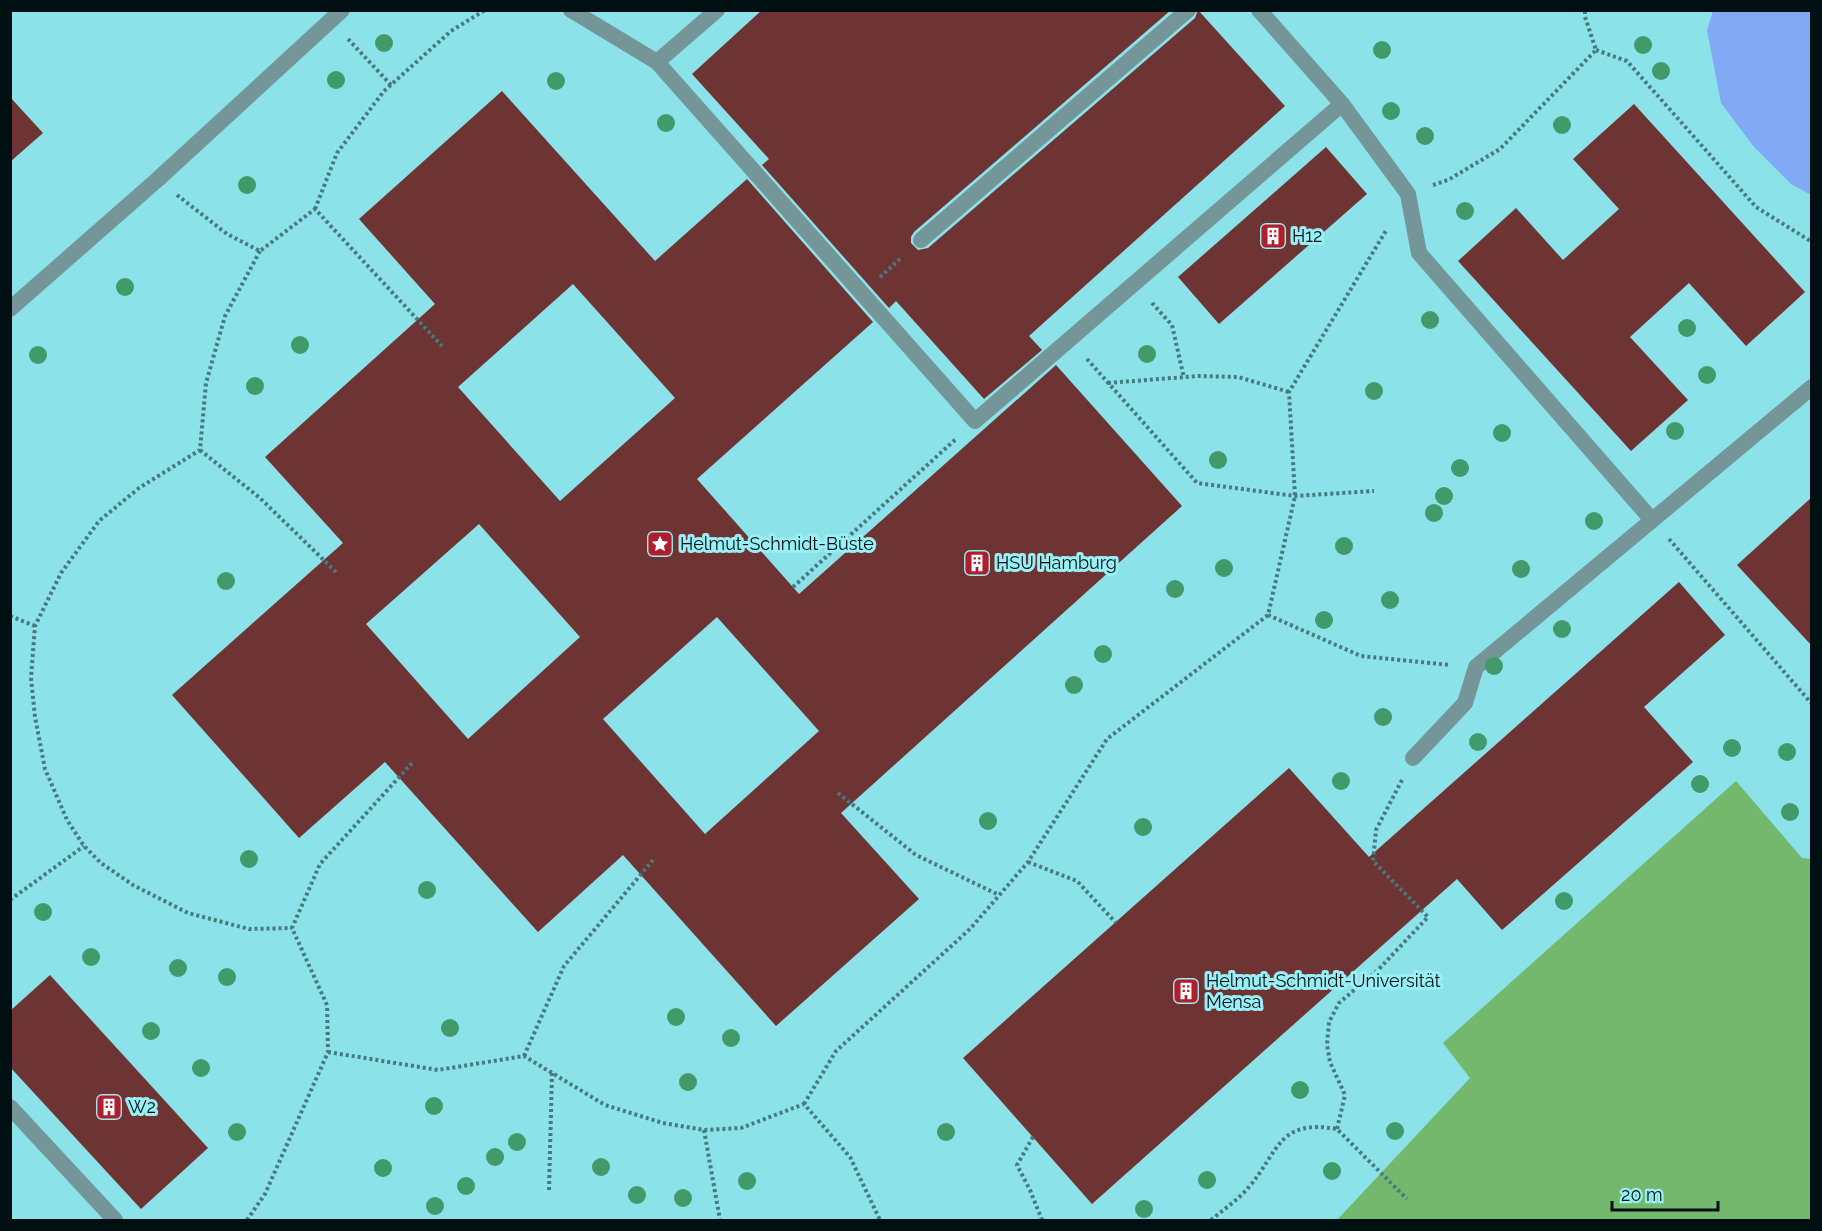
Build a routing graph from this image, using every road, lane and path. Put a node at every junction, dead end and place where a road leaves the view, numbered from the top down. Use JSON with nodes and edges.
{"nodes":[{"id":1,"x":485,"y":10,"type":"edge"},
{"id":2,"x":571,"y":10,"type":"edge"},
{"id":3,"x":717,"y":10,"type":"edge"},
{"id":4,"x":1188,"y":10,"type":"edge"},
{"id":5,"x":1259,"y":10,"type":"edge"},
{"id":6,"x":1585,"y":10,"type":"edge"},
{"id":7,"x":337,"y":16,"type":"edge"},
{"id":8,"x":1596,"y":50,"type":"junction"},
{"id":9,"x":657,"y":62,"type":"junction"},
{"id":10,"x":391,"y":85,"type":"junction"},
{"id":11,"x":1342,"y":104,"type":"junction"},
{"id":12,"x":157,"y":180,"type":"junction"},
{"id":13,"x":1408,"y":194,"type":"junction"},
{"id":14,"x":315,"y":209,"type":"junction"},
{"id":15,"x":921,"y":240,"type":"joint"},
{"id":16,"x":1812,"y":242,"type":"edge"},
{"id":17,"x":260,"y":251,"type":"junction"},
{"id":18,"x":1134,"y":282,"type":"junction"},
{"id":19,"x":861,"y":293,"type":"junction"},
{"id":20,"x":10,"y":309,"type":"edge"},
{"id":21,"x":1068,"y":339,"type":"junction"},
{"id":22,"x":442,"y":346,"type":"dead end"},
{"id":23,"x":1184,"y":378,"type":"junction"},
{"id":24,"x":1108,"y":383,"type":"junction"},
{"id":25,"x":1812,"y":387,"type":"edge"},
{"id":26,"x":1289,"y":392,"type":"junction"},
{"id":27,"x":975,"y":421,"type":"junction"},
{"id":28,"x":200,"y":450,"type":"junction"},
{"id":29,"x":1374,"y":491,"type":"dead end"},
{"id":30,"x":1295,"y":496,"type":"junction"},
{"id":31,"x":1652,"y":520,"type":"junction"},
{"id":32,"x":337,"y":573,"type":"dead end"},
{"id":33,"x":793,"y":587,"type":"dead end"},
{"id":34,"x":1268,"y":615,"type":"junction"},
{"id":35,"x":10,"y":616,"type":"edge"},
{"id":36,"x":35,"y":626,"type":"junction"},
{"id":37,"x":1476,"y":667,"type":"junction"},
{"id":38,"x":1812,"y":704,"type":"edge"},
{"id":39,"x":1413,"y":758,"type":"joint"},
{"id":40,"x":412,"y":763,"type":"dead end"},
{"id":41,"x":838,"y":792,"type":"dead end"},
{"id":42,"x":84,"y":846,"type":"junction"},
{"id":43,"x":653,"y":860,"type":"dead end"},
{"id":44,"x":1028,"y":862,"type":"junction"},
{"id":45,"x":999,"y":896,"type":"junction"},
{"id":46,"x":10,"y":900,"type":"edge"},
{"id":47,"x":1116,"y":923,"type":"dead end"},
{"id":48,"x":292,"y":928,"type":"junction"},
{"id":49,"x":328,"y":1052,"type":"junction"},
{"id":50,"x":524,"y":1056,"type":"junction"},
{"id":51,"x":552,"y":1072,"type":"junction"},
{"id":52,"x":804,"y":1104,"type":"junction"},
{"id":53,"x":10,"y":1107,"type":"edge"},
{"id":54,"x":1337,"y":1129,"type":"junction"},
{"id":55,"x":704,"y":1130,"type":"junction"},
{"id":56,"x":1033,"y":1137,"type":"dead end"},
{"id":57,"x":549,"y":1190,"type":"dead end"},
{"id":58,"x":1407,"y":1199,"type":"dead end"},
{"id":59,"x":115,"y":1221,"type":"edge"},
{"id":60,"x":247,"y":1221,"type":"edge"},
{"id":61,"x":720,"y":1221,"type":"edge"},
{"id":62,"x":880,"y":1221,"type":"edge"},
{"id":63,"x":1042,"y":1221,"type":"edge"},
{"id":64,"x":1211,"y":1221,"type":"edge"}],
"edges":[{"from":1,"to":10,"type":"path"},
{"from":2,"to":9,"type":"lane"},
{"from":3,"to":9,"type":"lane"},
{"from":4,"to":15,"type":"lane"},
{"from":5,"to":11,"type":"lane"},
{"from":6,"to":8,"type":"path"},
{"from":7,"to":10,"type":"path"},
{"from":7,"to":12,"type":"lane"},
{"from":8,"to":13,"type":"path"},
{"from":8,"to":16,"type":"path"},
{"from":9,"to":19,"type":"lane"},
{"from":10,"to":14,"type":"path"},
{"from":11,"to":13,"type":"lane"},
{"from":11,"to":18,"type":"lane"},
{"from":12,"to":17,"type":"path"},
{"from":12,"to":20,"type":"lane"},
{"from":13,"to":26,"type":"path"},
{"from":13,"to":31,"type":"lane"},
{"from":14,"to":17,"type":"path"},
{"from":14,"to":22,"type":"path"},
{"from":15,"to":19,"type":"path"},
{"from":17,"to":28,"type":"path"},
{"from":18,"to":21,"type":"lane"},
{"from":18,"to":23,"type":"path"},
{"from":19,"to":27,"type":"lane"},
{"from":21,"to":24,"type":"path"},
{"from":21,"to":27,"type":"lane"},
{"from":23,"to":24,"type":"path"},
{"from":23,"to":26,"type":"path"},
{"from":24,"to":30,"type":"path"},
{"from":25,"to":31,"type":"lane"},
{"from":26,"to":30,"type":"path"},
{"from":27,"to":33,"type":"path"},
{"from":28,"to":32,"type":"path"},
{"from":28,"to":36,"type":"path"},
{"from":29,"to":30,"type":"path"},
{"from":30,"to":34,"type":"path"},
{"from":31,"to":37,"type":"lane"},
{"from":31,"to":38,"type":"path"},
{"from":34,"to":37,"type":"path"},
{"from":34,"to":44,"type":"path"},
{"from":35,"to":36,"type":"path"},
{"from":36,"to":42,"type":"path"},
{"from":37,"to":39,"type":"lane"},
{"from":39,"to":54,"type":"path"},
{"from":40,"to":48,"type":"path"},
{"from":41,"to":45,"type":"path"},
{"from":42,"to":46,"type":"path"},
{"from":42,"to":48,"type":"path"},
{"from":43,"to":50,"type":"path"},
{"from":44,"to":45,"type":"path"},
{"from":44,"to":47,"type":"path"},
{"from":45,"to":52,"type":"path"},
{"from":48,"to":49,"type":"path"},
{"from":49,"to":50,"type":"path"},
{"from":49,"to":60,"type":"path"},
{"from":50,"to":51,"type":"path"},
{"from":51,"to":55,"type":"path"},
{"from":51,"to":57,"type":"path"},
{"from":52,"to":55,"type":"path"},
{"from":52,"to":62,"type":"path"},
{"from":53,"to":59,"type":"lane"},
{"from":54,"to":58,"type":"path"},
{"from":54,"to":64,"type":"path"},
{"from":55,"to":61,"type":"path"},
{"from":56,"to":63,"type":"path"}]}
